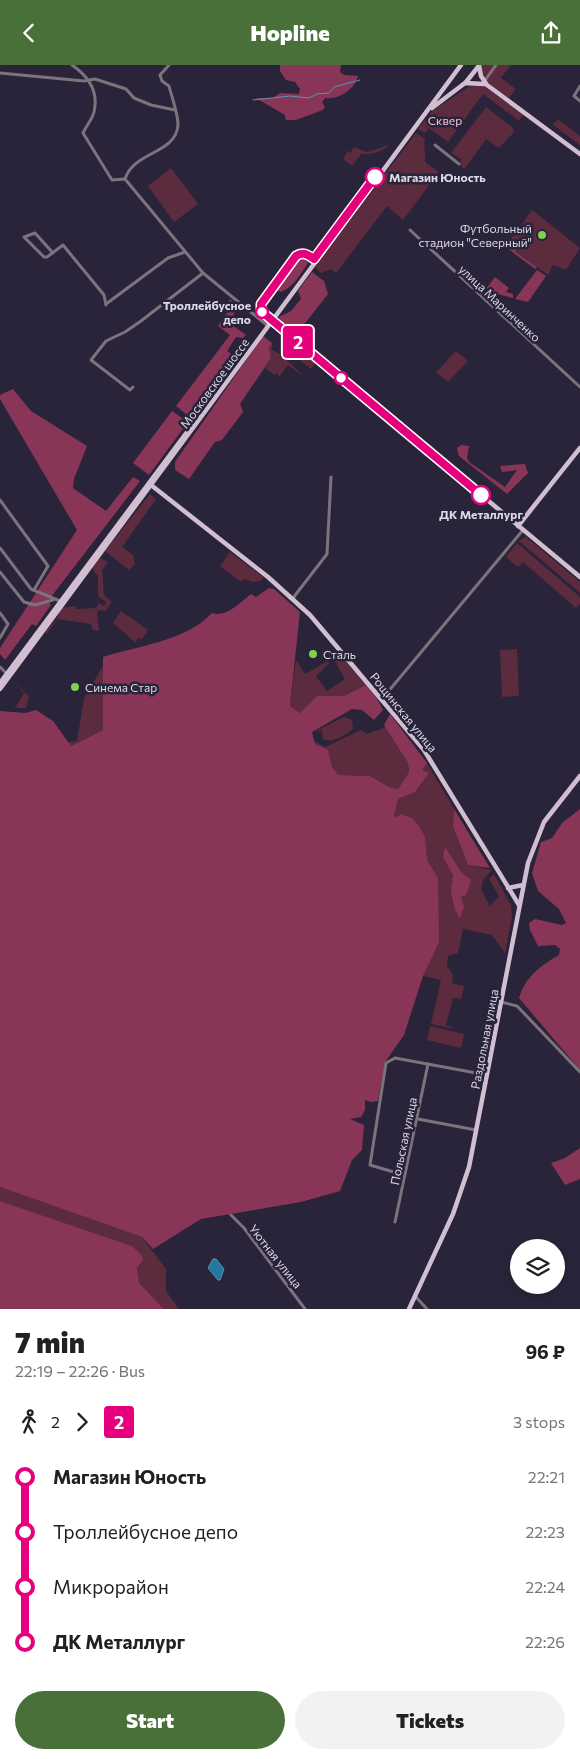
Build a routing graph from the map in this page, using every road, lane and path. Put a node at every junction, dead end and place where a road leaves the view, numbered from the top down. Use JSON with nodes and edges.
{"nodes":[{"id":1,"x":72,"y":65,"type":"edge"},
{"id":2,"x":169,"y":65,"type":"edge"},
{"id":3,"x":460,"y":65,"type":"edge"},
{"id":4,"x":496,"y":65,"type":"edge"},
{"id":5,"x":479,"y":66,"type":"edge"},
{"id":6,"x":0,"y":73,"type":"edge"},
{"id":7,"x":451,"y":76,"type":"junction"},
{"id":8,"x":88,"y":79,"type":"junction"},
{"id":9,"x":465,"y":83,"type":"junction"},
{"id":10,"x":485,"y":83,"type":"junction"},
{"id":11,"x":460,"y":86,"type":"junction"},
{"id":12,"x":580,"y":86,"type":"edge"},
{"id":13,"x":580,"y":101,"type":"edge"},
{"id":14,"x":175,"y":109,"type":"junction"},
{"id":15,"x":426,"y":113,"type":"junction"},
{"id":16,"x":435,"y":145,"type":"dead end"},
{"id":17,"x":580,"y":154,"type":"edge"},
{"id":18,"x":459,"y":163,"type":"dead end"},
{"id":19,"x":126,"y":179,"type":"junction"},
{"id":20,"x":410,"y":230,"type":"dead end"},
{"id":21,"x":185,"y":252,"type":"junction"},
{"id":22,"x":53,"y":253,"type":"junction"},
{"id":23,"x":202,"y":273,"type":"junction"},
{"id":24,"x":271,"y":320,"type":"junction"},
{"id":25,"x":267,"y":325,"type":"junction"},
{"id":26,"x":132,"y":387,"type":"dead end"},
{"id":27,"x":580,"y":387,"type":"edge"},
{"id":28,"x":580,"y":448,"type":"edge"},
{"id":29,"x":331,"y":477,"type":"dead end"},
{"id":30,"x":150,"y":484,"type":"junction"},
{"id":31,"x":0,"y":501,"type":"edge"},
{"id":32,"x":518,"y":525,"type":"junction"},
{"id":33,"x":523,"y":530,"type":"junction"},
{"id":34,"x":0,"y":548,"type":"edge"},
{"id":35,"x":0,"y":572,"type":"edge"},
{"id":36,"x":580,"y":577,"type":"edge"},
{"id":37,"x":34,"y":590,"type":"junction"},
{"id":38,"x":293,"y":598,"type":"junction"},
{"id":39,"x":58,"y":600,"type":"junction"},
{"id":40,"x":0,"y":613,"type":"edge"},
{"id":41,"x":0,"y":637,"type":"edge"},
{"id":42,"x":0,"y":667,"type":"edge"},
{"id":43,"x":8,"y":675,"type":"junction"},
{"id":44,"x":0,"y":683,"type":"edge"},
{"id":45,"x":0,"y":689,"type":"edge"},
{"id":46,"x":382,"y":699,"type":"junction"},
{"id":47,"x":580,"y":776,"type":"edge"},
{"id":48,"x":523,"y":885,"type":"junction"},
{"id":49,"x":508,"y":888,"type":"junction"},
{"id":50,"x":519,"y":905,"type":"junction"},
{"id":51,"x":501,"y":1002,"type":"junction"},
{"id":52,"x":428,"y":1064,"type":"junction"},
{"id":53,"x":580,"y":1073,"type":"edge"},
{"id":54,"x":488,"y":1075,"type":"junction"},
{"id":55,"x":418,"y":1119,"type":"junction"},
{"id":56,"x":476,"y":1130,"type":"junction"},
{"id":57,"x":404,"y":1175,"type":"junction"},
{"id":58,"x":231,"y":1215,"type":"dead end"},
{"id":59,"x":395,"y":1222,"type":"dead end"},
{"id":60,"x":415,"y":1296,"type":"junction"},
{"id":61,"x":305,"y":1309,"type":"edge"},
{"id":62,"x":409,"y":1309,"type":"edge"},
{"id":63,"x":427,"y":1309,"type":"edge"}],
"edges":[{"from":1,"to":8,"type":"street"},
{"from":2,"to":14,"type":"street"},
{"from":3,"to":7,"type":"main road","name":"Московское шоссе"},
{"from":4,"to":10,"type":"street"},
{"from":5,"to":9,"type":"main road"},
{"from":5,"to":10,"type":"main road"},
{"from":6,"to":8,"type":"street"},
{"from":7,"to":11,"type":"main road"},
{"from":7,"to":15,"type":"main road","name":"Московское шоссе"},
{"from":7,"to":24,"type":"main road","name":"Московское шоссе"},
{"from":8,"to":14,"type":"street"},
{"from":8,"to":19,"type":"street"},
{"from":9,"to":10,"type":"main road"},
{"from":9,"to":11,"type":"main road"},
{"from":10,"to":17,"type":"main road"},
{"from":11,"to":15,"type":"main road"},
{"from":12,"to":13,"type":"street"},
{"from":14,"to":19,"type":"street"},
{"from":15,"to":24,"type":"main road","name":"Московское шоссе"},
{"from":16,"to":18,"type":"street"},
{"from":19,"to":21,"type":"street"},
{"from":20,"to":27,"type":"street","name":"улица Маринченко"},
{"from":21,"to":22,"type":"street"},
{"from":21,"to":23,"type":"street"},
{"from":22,"to":22,"type":"street"},
{"from":23,"to":25,"type":"street"},
{"from":23,"to":26,"type":"street"},
{"from":24,"to":25,"type":"main road","name":"Московское шоссе"},
{"from":24,"to":32,"type":"main road"},
{"from":25,"to":30,"type":"main road","name":"Московское шоссе"},
{"from":28,"to":32,"type":"main road"},
{"from":29,"to":38,"type":"street"},
{"from":30,"to":38,"type":"main road","name":"Рощинская улица"},
{"from":30,"to":39,"type":"main road","name":"Московское шоссе"},
{"from":30,"to":43,"type":"main road","name":"Московское шоссе"},
{"from":31,"to":37,"type":"street"},
{"from":32,"to":33,"type":"main road"},
{"from":33,"to":36,"type":"main road"},
{"from":33,"to":46,"type":"street"},
{"from":34,"to":37,"type":"street"},
{"from":35,"to":39,"type":"street"},
{"from":37,"to":39,"type":"street"},
{"from":38,"to":46,"type":"main road","name":"Рощинская улица"},
{"from":39,"to":43,"type":"main road","name":"Московское шоссе"},
{"from":40,"to":41,"type":"street"},
{"from":42,"to":43,"type":"street"},
{"from":43,"to":44,"type":"main road","name":"Московское шоссе"},
{"from":43,"to":45,"type":"main road","name":"Московское шоссе"},
{"from":46,"to":49,"type":"main road","name":"Рощинская улица"},
{"from":47,"to":48,"type":"main road","name":"Раздольная улица"},
{"from":48,"to":49,"type":"main road"},
{"from":48,"to":50,"type":"main road","name":"Раздольная улица"},
{"from":49,"to":50,"type":"main road","name":"Рощинская улица"},
{"from":50,"to":51,"type":"main road","name":"Раздольная улица"},
{"from":51,"to":53,"type":"street"},
{"from":51,"to":54,"type":"main road","name":"Раздольная улица"},
{"from":52,"to":54,"type":"street"},
{"from":52,"to":55,"type":"street","name":"Польская улица"},
{"from":52,"to":57,"type":"street"},
{"from":54,"to":56,"type":"main road","name":"Раздольная улица"},
{"from":55,"to":56,"type":"street"},
{"from":55,"to":57,"type":"street","name":"Польская улица"},
{"from":56,"to":60,"type":"main road","name":"Раздольная улица"},
{"from":57,"to":59,"type":"street","name":"Польская улица"},
{"from":58,"to":61,"type":"street","name":"Уютная улица"},
{"from":60,"to":62,"type":"main road","name":"Раздольная улица"},
{"from":60,"to":63,"type":"street"}]}
